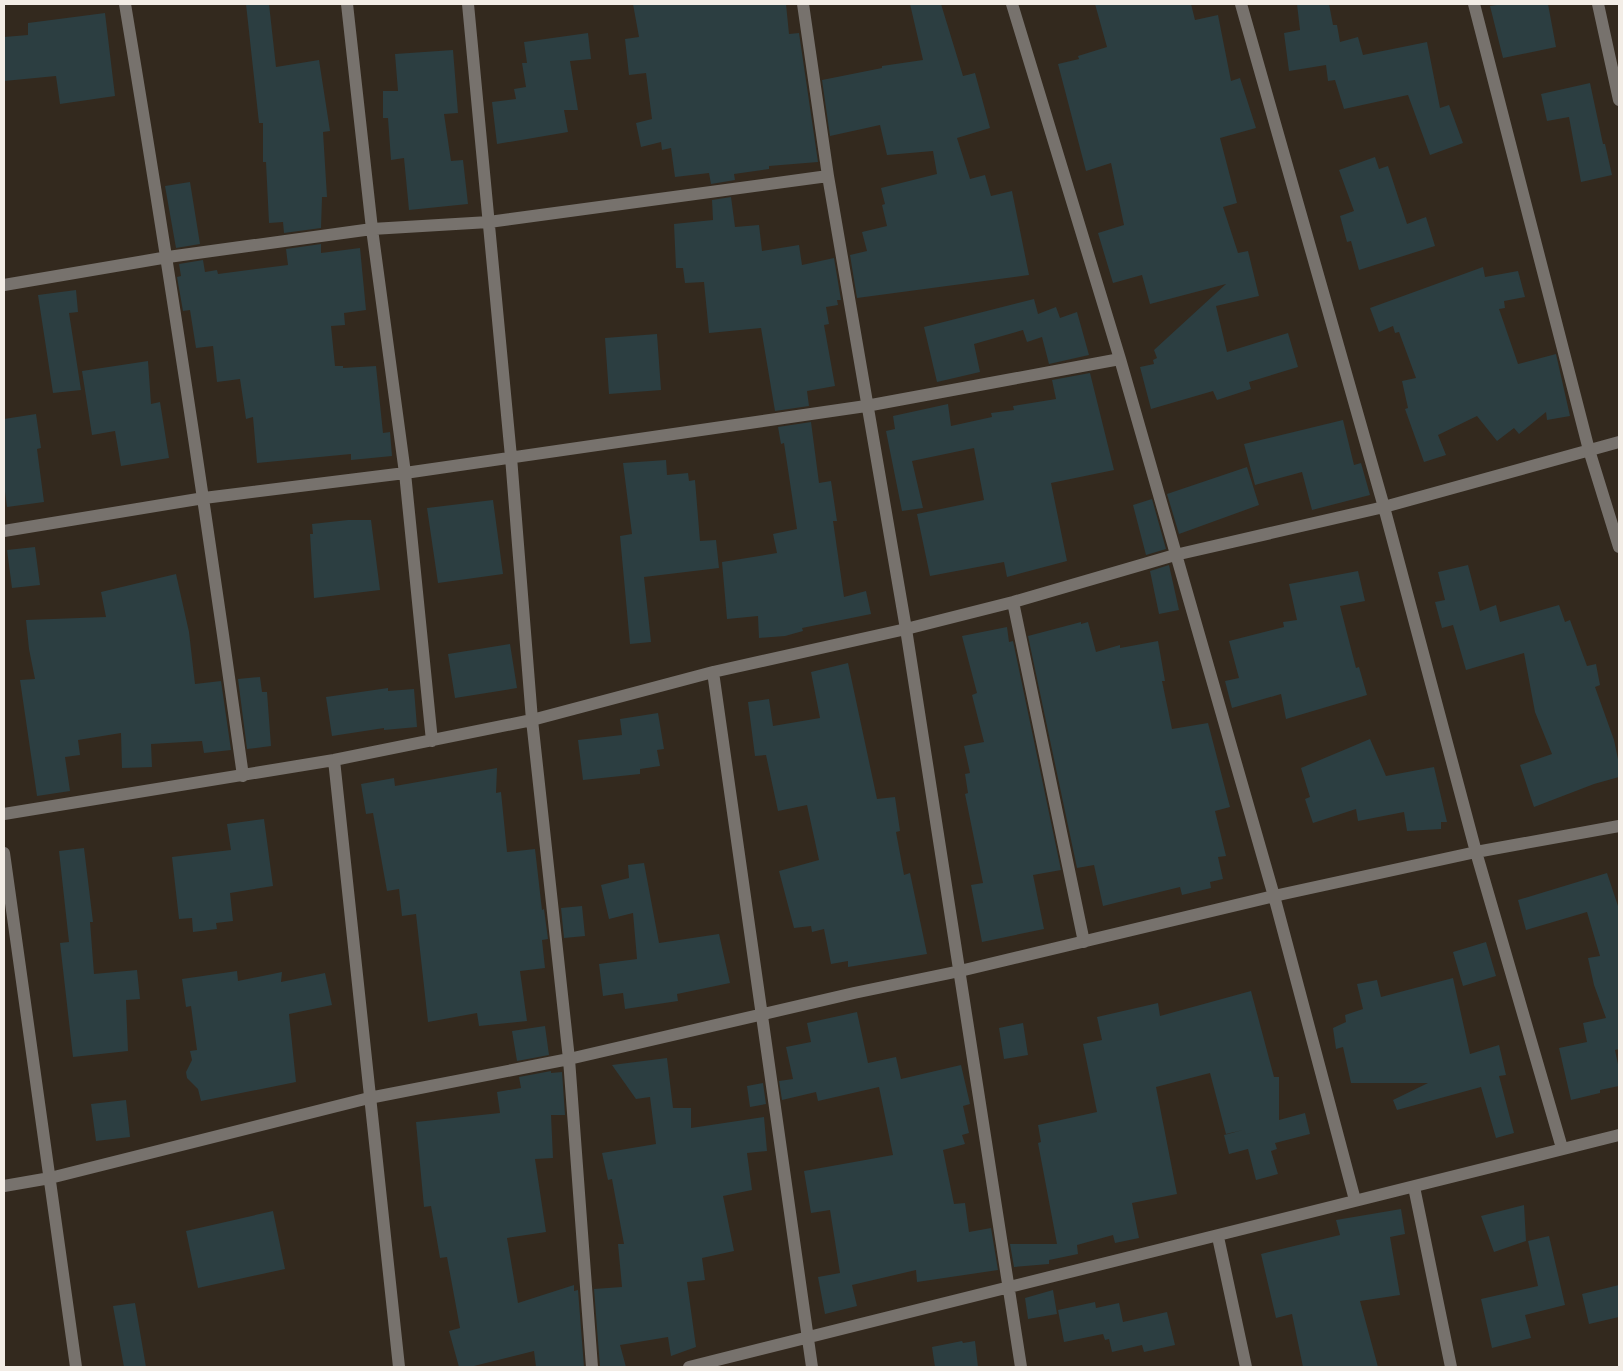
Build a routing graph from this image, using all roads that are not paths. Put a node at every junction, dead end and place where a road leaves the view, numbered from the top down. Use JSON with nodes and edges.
{"nodes":[{"id":1,"x":125,"y":4,"type":"edge"},
{"id":2,"x":347,"y":4,"type":"edge"},
{"id":3,"x":468,"y":4,"type":"edge"},
{"id":4,"x":803,"y":4,"type":"edge"},
{"id":5,"x":1012,"y":4,"type":"edge"},
{"id":6,"x":1241,"y":4,"type":"edge"},
{"id":7,"x":1474,"y":4,"type":"edge"},
{"id":8,"x":1598,"y":4,"type":"edge"},
{"id":9,"x":1619,"y":100,"type":"edge"},
{"id":10,"x":828,"y":176,"type":"junction"},
{"id":11,"x":489,"y":222,"type":"junction"},
{"id":12,"x":372,"y":229,"type":"junction"},
{"id":13,"x":168,"y":257,"type":"junction"},
{"id":14,"x":4,"y":286,"type":"edge"},
{"id":15,"x":1120,"y":359,"type":"junction"},
{"id":16,"x":866,"y":406,"type":"junction"},
{"id":17,"x":1619,"y":442,"type":"edge"},
{"id":18,"x":1589,"y":450,"type":"junction"},
{"id":19,"x":511,"y":457,"type":"junction"},
{"id":20,"x":405,"y":473,"type":"junction"},
{"id":21,"x":204,"y":498,"type":"junction"},
{"id":22,"x":1384,"y":507,"type":"junction"},
{"id":23,"x":4,"y":531,"type":"edge"},
{"id":24,"x":1619,"y":547,"type":"edge"},
{"id":25,"x":1175,"y":555,"type":"junction"},
{"id":26,"x":1013,"y":602,"type":"junction"},
{"id":27,"x":906,"y":629,"type":"junction"},
{"id":28,"x":713,"y":672,"type":"junction"},
{"id":29,"x":532,"y":720,"type":"junction"},
{"id":30,"x":432,"y":741,"type":"junction"},
{"id":31,"x":334,"y":760,"type":"junction"},
{"id":32,"x":243,"y":776,"type":"junction"},
{"id":33,"x":4,"y":814,"type":"edge"},
{"id":34,"x":1619,"y":826,"type":"edge"},
{"id":35,"x":1476,"y":852,"type":"junction"},
{"id":36,"x":4,"y":853,"type":"edge"},
{"id":37,"x":1274,"y":896,"type":"junction"},
{"id":38,"x":1084,"y":942,"type":"junction"},
{"id":39,"x":960,"y":971,"type":"junction"},
{"id":40,"x":762,"y":1014,"type":"junction"},
{"id":41,"x":569,"y":1059,"type":"junction"},
{"id":42,"x":369,"y":1098,"type":"junction"},
{"id":43,"x":1619,"y":1135,"type":"edge"},
{"id":44,"x":1562,"y":1148,"type":"junction"},
{"id":45,"x":50,"y":1178,"type":"junction"},
{"id":46,"x":4,"y":1186,"type":"edge"},
{"id":47,"x":1414,"y":1186,"type":"junction"},
{"id":48,"x":1355,"y":1200,"type":"junction"},
{"id":49,"x":1218,"y":1237,"type":"junction"},
{"id":50,"x":1008,"y":1287,"type":"junction"},
{"id":51,"x":808,"y":1336,"type":"junction"},
{"id":52,"x":76,"y":1367,"type":"edge"},
{"id":53,"x":399,"y":1367,"type":"edge"},
{"id":54,"x":592,"y":1367,"type":"edge"},
{"id":55,"x":689,"y":1367,"type":"edge"},
{"id":56,"x":812,"y":1367,"type":"edge"},
{"id":57,"x":1022,"y":1367,"type":"edge"},
{"id":58,"x":1246,"y":1367,"type":"edge"},
{"id":59,"x":1451,"y":1367,"type":"edge"}],
"edges":[{"from":1,"to":13,"type":"street"},
{"from":2,"to":12,"type":"street"},
{"from":3,"to":11,"type":"street"},
{"from":4,"to":10,"type":"street"},
{"from":5,"to":15,"type":"street"},
{"from":6,"to":22,"type":"street"},
{"from":7,"to":18,"type":"street"},
{"from":8,"to":9,"type":"street"},
{"from":10,"to":11,"type":"street"},
{"from":10,"to":16,"type":"street"},
{"from":11,"to":12,"type":"street"},
{"from":11,"to":19,"type":"street"},
{"from":12,"to":13,"type":"street"},
{"from":12,"to":20,"type":"street"},
{"from":13,"to":14,"type":"street"},
{"from":13,"to":21,"type":"street"},
{"from":15,"to":16,"type":"street"},
{"from":15,"to":25,"type":"street"},
{"from":16,"to":19,"type":"street"},
{"from":16,"to":27,"type":"street"},
{"from":17,"to":18,"type":"street"},
{"from":18,"to":22,"type":"street"},
{"from":18,"to":24,"type":"street"},
{"from":19,"to":20,"type":"street"},
{"from":19,"to":29,"type":"street"},
{"from":20,"to":21,"type":"street"},
{"from":20,"to":30,"type":"street"},
{"from":21,"to":23,"type":"street"},
{"from":21,"to":32,"type":"street"},
{"from":22,"to":25,"type":"street"},
{"from":22,"to":35,"type":"street"},
{"from":25,"to":26,"type":"street"},
{"from":25,"to":37,"type":"street"},
{"from":26,"to":27,"type":"street"},
{"from":26,"to":38,"type":"street"},
{"from":27,"to":28,"type":"street"},
{"from":27,"to":39,"type":"street"},
{"from":28,"to":29,"type":"street"},
{"from":28,"to":40,"type":"street"},
{"from":29,"to":30,"type":"street"},
{"from":29,"to":41,"type":"street"},
{"from":30,"to":31,"type":"street"},
{"from":31,"to":32,"type":"street"},
{"from":31,"to":42,"type":"street"},
{"from":32,"to":33,"type":"street"},
{"from":34,"to":35,"type":"street"},
{"from":35,"to":37,"type":"street"},
{"from":35,"to":44,"type":"street"},
{"from":36,"to":45,"type":"street"},
{"from":37,"to":38,"type":"street"},
{"from":37,"to":48,"type":"street"},
{"from":38,"to":39,"type":"street"},
{"from":39,"to":40,"type":"street"},
{"from":39,"to":50,"type":"street"},
{"from":40,"to":41,"type":"street"},
{"from":40,"to":51,"type":"street"},
{"from":41,"to":42,"type":"street"},
{"from":41,"to":54,"type":"street"},
{"from":42,"to":45,"type":"street"},
{"from":42,"to":53,"type":"street"},
{"from":43,"to":44,"type":"street"},
{"from":44,"to":47,"type":"street"},
{"from":45,"to":46,"type":"street"},
{"from":45,"to":52,"type":"street"},
{"from":47,"to":48,"type":"street"},
{"from":47,"to":59,"type":"street"},
{"from":48,"to":49,"type":"street"},
{"from":49,"to":50,"type":"street"},
{"from":49,"to":58,"type":"street"},
{"from":50,"to":51,"type":"street"},
{"from":50,"to":57,"type":"street"},
{"from":51,"to":55,"type":"street"},
{"from":51,"to":56,"type":"street"}]}
